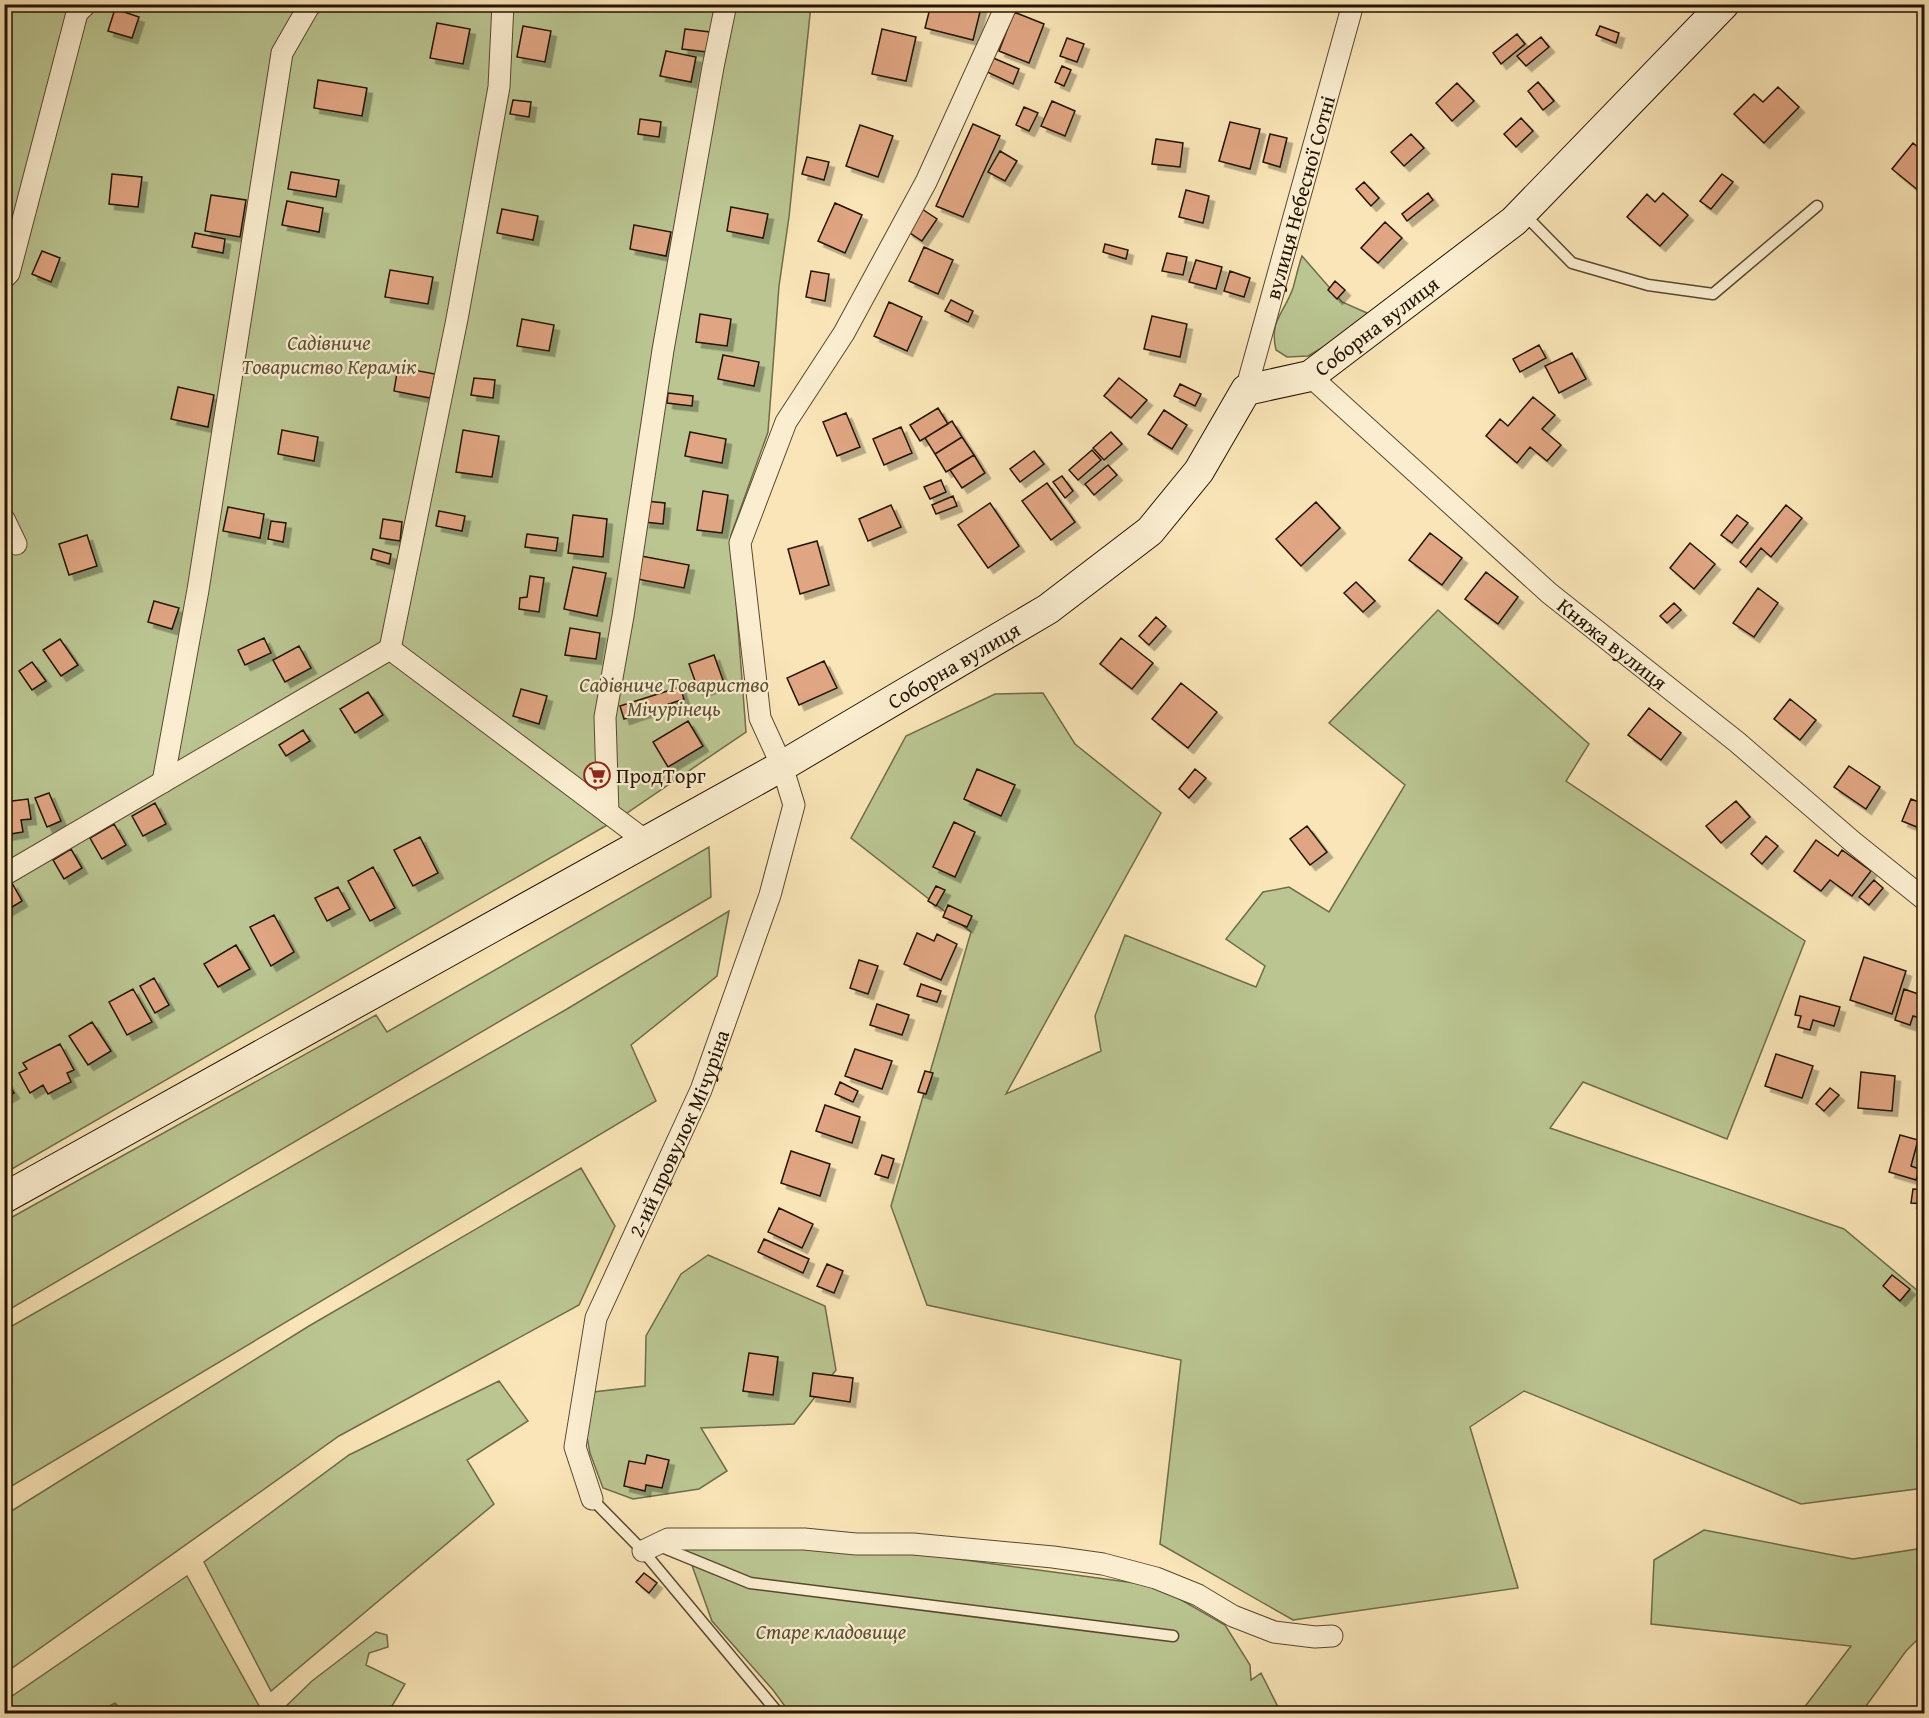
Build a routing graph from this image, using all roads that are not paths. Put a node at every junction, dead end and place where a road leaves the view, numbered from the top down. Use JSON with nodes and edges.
{"nodes":[{"id":1,"x":86,"y":4,"type":"edge"},
{"id":2,"x":312,"y":4,"type":"edge"},
{"id":3,"x":503,"y":4,"type":"edge"},
{"id":4,"x":726,"y":4,"type":"edge"},
{"id":5,"x":1007,"y":4,"type":"edge"},
{"id":6,"x":1353,"y":4,"type":"edge"},
{"id":7,"x":1724,"y":4,"type":"edge"},
{"id":8,"x":1817,"y":206,"type":"dead end"},
{"id":9,"x":1523,"y":213,"type":"junction"},
{"id":10,"x":4,"y":279,"type":"edge"},
{"id":11,"x":1310,"y":376,"type":"junction"},
{"id":12,"x":1246,"y":390,"type":"junction"},
{"id":13,"x":4,"y":519,"type":"edge"},
{"id":14,"x":16,"y":544,"type":"dead end"},
{"id":15,"x":390,"y":649,"type":"junction"},
{"id":16,"x":782,"y":766,"type":"junction"},
{"id":17,"x":164,"y":782,"type":"junction"},
{"id":18,"x":608,"y":813,"type":"junction"},
{"id":19,"x":647,"y":842,"type":"junction"},
{"id":20,"x":4,"y":874,"type":"edge"},
{"id":21,"x":1924,"y":899,"type":"edge"},
{"id":22,"x":4,"y":1198,"type":"edge"},
{"id":23,"x":592,"y":1499,"type":"joint"},
{"id":24,"x":650,"y":1548,"type":"junction"},
{"id":25,"x":1173,"y":1635,"type":"dead end"},
{"id":26,"x":1332,"y":1636,"type":"dead end"},
{"id":27,"x":779,"y":1713,"type":"edge"}],
"edges":[{"from":1,"to":10,"type":"street"},
{"from":2,"to":17,"type":"street"},
{"from":3,"to":15,"type":"street"},
{"from":4,"to":18,"type":"street"},
{"from":5,"to":16,"type":"street"},
{"from":6,"to":12,"type":"street","name":"вулиця Небесної Сотні"},
{"from":7,"to":9,"type":"main road","name":"Соборна вулиця"},
{"from":8,"to":9,"type":"lane"},
{"from":9,"to":11,"type":"main road","name":"Соборна вулиця"},
{"from":11,"to":12,"type":"main road","name":"Соборна вулиця"},
{"from":11,"to":21,"type":"street","name":"Княжа вулиця"},
{"from":12,"to":16,"type":"main road","name":"Соборна вулиця"},
{"from":13,"to":14,"type":"street"},
{"from":15,"to":17,"type":"street"},
{"from":15,"to":18,"type":"street"},
{"from":16,"to":19,"type":"main road","name":"Соборна вулиця"},
{"from":16,"to":23,"type":"street","name":"2-ий провулок Мічуріна"},
{"from":17,"to":20,"type":"street"},
{"from":18,"to":19,"type":"street"},
{"from":19,"to":22,"type":"main road","name":"Соборна вулиця"},
{"from":23,"to":24,"type":"lane"},
{"from":24,"to":25,"type":"lane"},
{"from":24,"to":26,"type":"street"},
{"from":24,"to":27,"type":"lane"}]}
